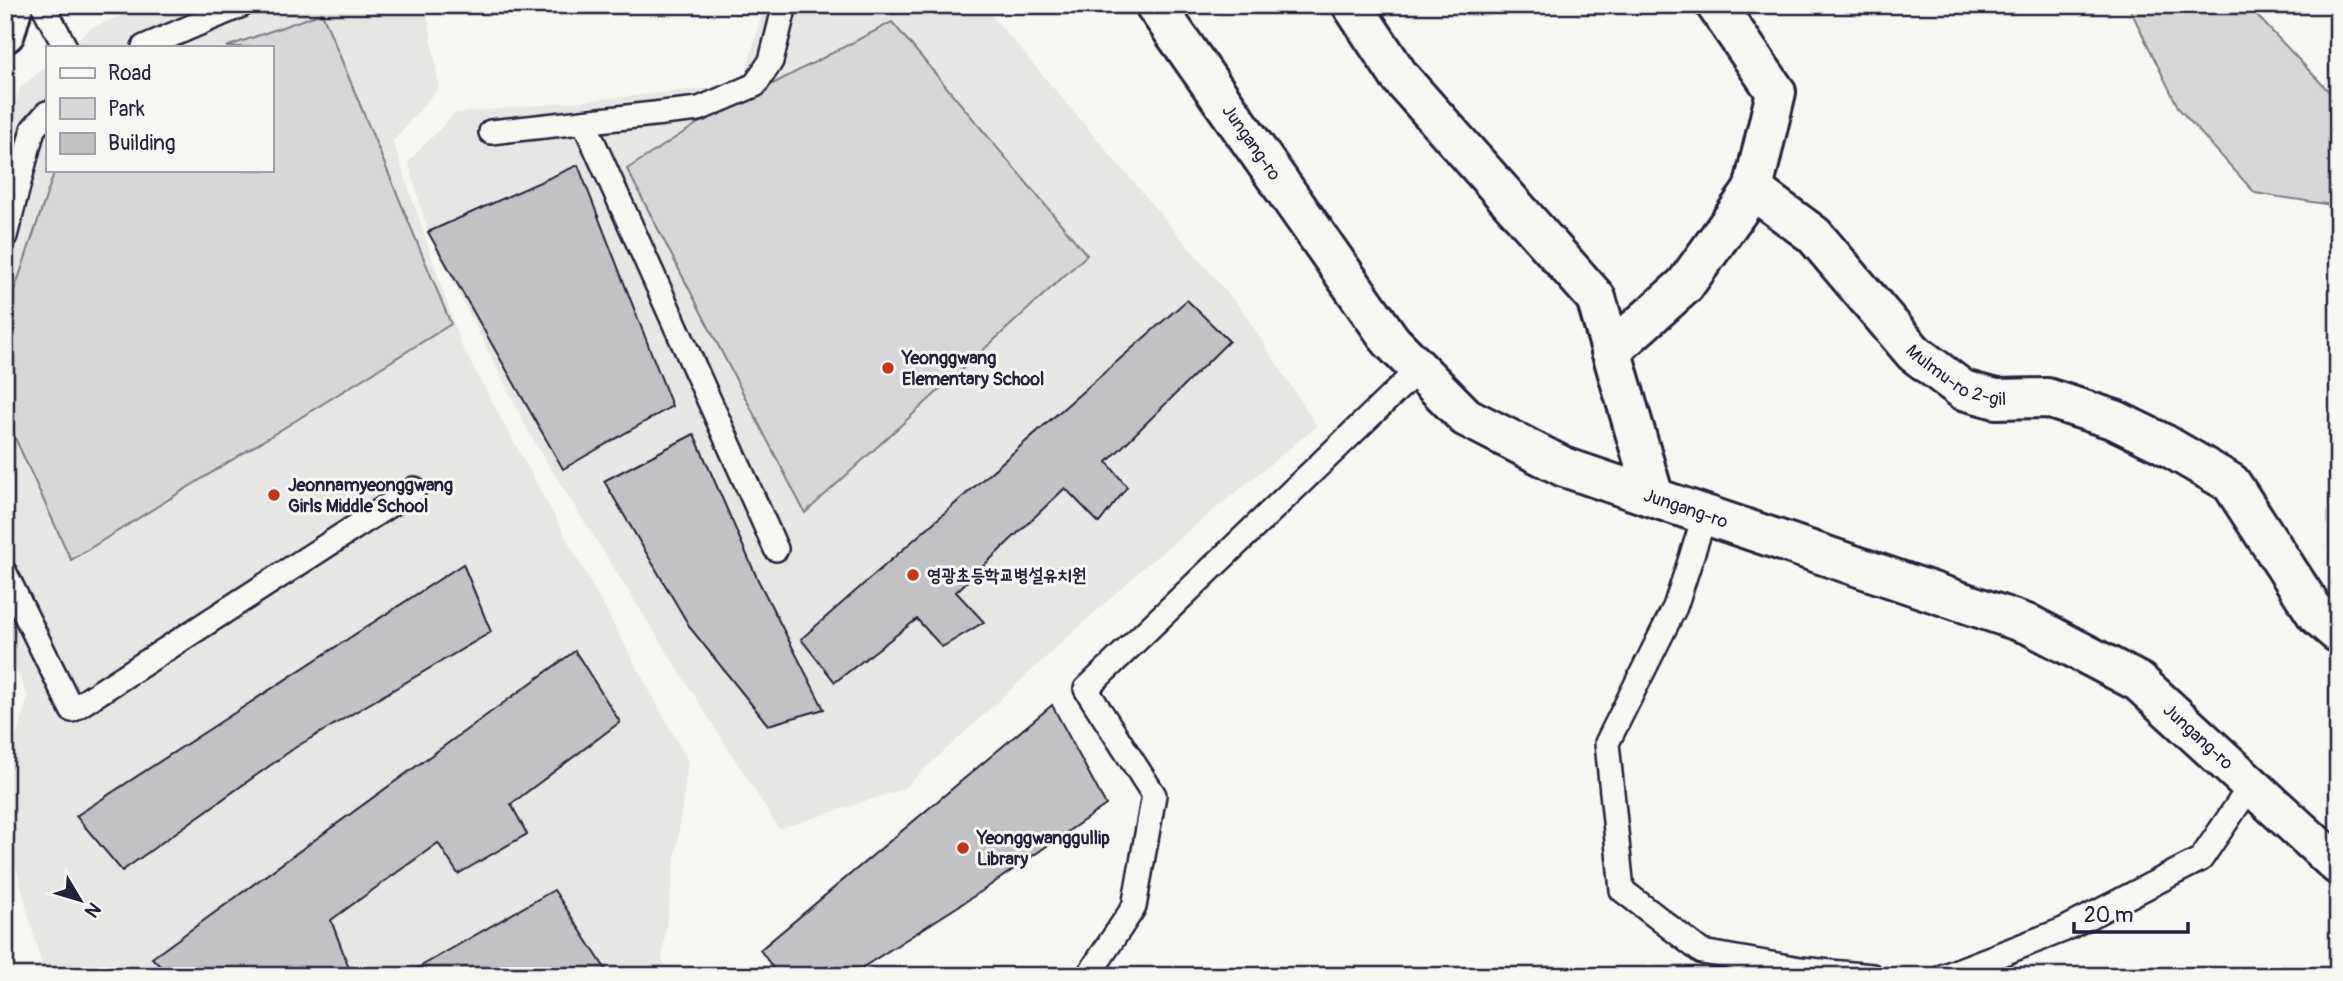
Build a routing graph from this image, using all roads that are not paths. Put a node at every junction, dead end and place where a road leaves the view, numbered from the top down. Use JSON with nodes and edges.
{"nodes":[{"id":1,"x":13,"y":5,"type":"edge"},
{"id":2,"x":43,"y":5,"type":"edge"},
{"id":3,"x":242,"y":5,"type":"edge"},
{"id":4,"x":785,"y":5,"type":"edge"},
{"id":5,"x":1155,"y":5,"type":"edge"},
{"id":6,"x":1352,"y":5,"type":"edge"},
{"id":7,"x":1716,"y":5,"type":"edge"},
{"id":8,"x":5,"y":33,"type":"edge"},
{"id":9,"x":64,"y":46,"type":"edge"},
{"id":10,"x":146,"y":46,"type":"edge"},
{"id":11,"x":46,"y":114,"type":"edge"},
{"id":12,"x":584,"y":122,"type":"junction"},
{"id":13,"x":491,"y":132,"type":"dead end"},
{"id":14,"x":1753,"y":190,"type":"junction"},
{"id":15,"x":5,"y":236,"type":"edge"},
{"id":16,"x":1611,"y":351,"type":"junction"},
{"id":17,"x":1419,"y":369,"type":"junction"},
{"id":18,"x":414,"y":489,"type":"dead end"},
{"id":19,"x":1654,"y":497,"type":"junction"},
{"id":20,"x":1705,"y":515,"type":"junction"},
{"id":21,"x":776,"y":549,"type":"dead end"},
{"id":22,"x":5,"y":573,"type":"edge"},
{"id":23,"x":2338,"y":633,"type":"edge"},
{"id":24,"x":2251,"y":785,"type":"junction"},
{"id":25,"x":2338,"y":864,"type":"edge"},
{"id":26,"x":1088,"y":976,"type":"edge"},
{"id":27,"x":1872,"y":976,"type":"edge"},
{"id":28,"x":1944,"y":976,"type":"edge"}],
"edges":[{"from":1,"to":8,"type":"street"},
{"from":2,"to":9,"type":"lane"},
{"from":3,"to":10,"type":"lane"},
{"from":4,"to":12,"type":"lane"},
{"from":5,"to":17,"type":"street","name":"Jungang-ro"},
{"from":6,"to":16,"type":"street"},
{"from":7,"to":14,"type":"street"},
{"from":11,"to":15,"type":"lane"},
{"from":12,"to":13,"type":"lane"},
{"from":12,"to":21,"type":"lane"},
{"from":14,"to":16,"type":"street"},
{"from":14,"to":23,"type":"street","name":"Mulmu-ro 2-gil"},
{"from":16,"to":19,"type":"street"},
{"from":17,"to":19,"type":"street","name":"Jungang-ro"},
{"from":17,"to":26,"type":"lane"},
{"from":18,"to":22,"type":"lane"},
{"from":19,"to":20,"type":"street","name":"Jungang-ro"},
{"from":20,"to":24,"type":"street","name":"Jungang-ro"},
{"from":20,"to":27,"type":"lane"},
{"from":24,"to":25,"type":"street","name":"Jungang-ro"},
{"from":24,"to":28,"type":"lane"}]}
